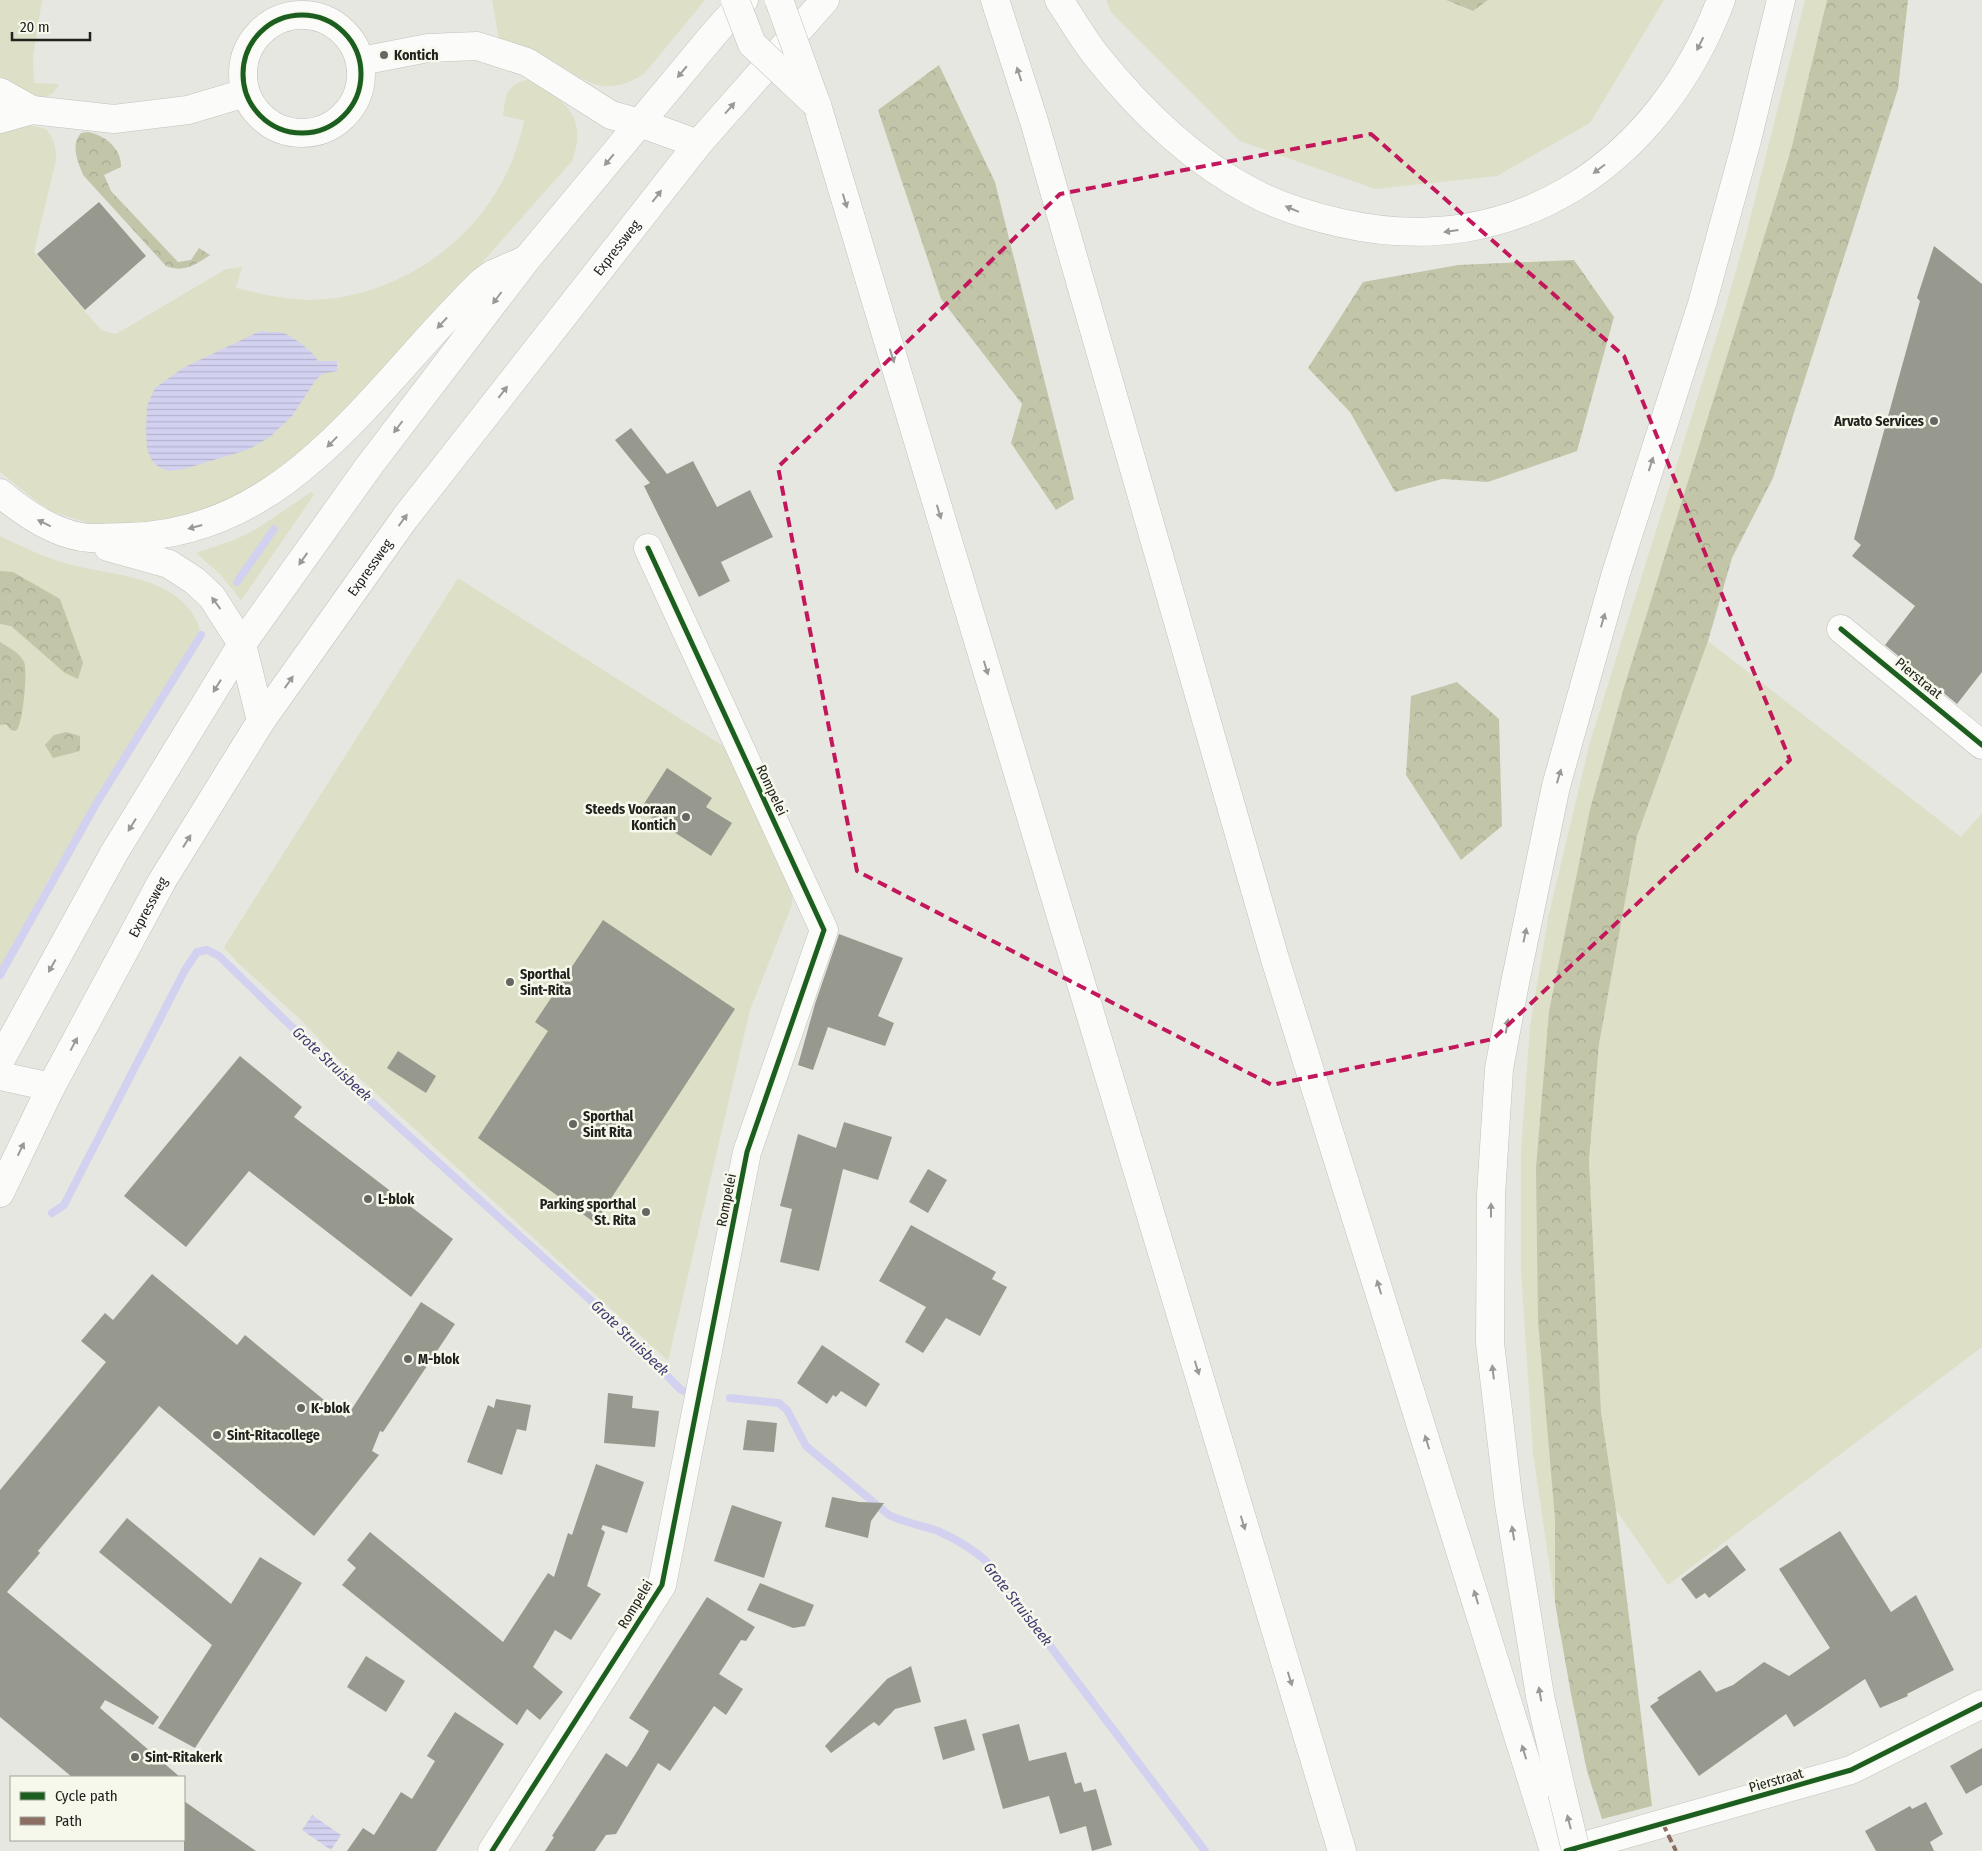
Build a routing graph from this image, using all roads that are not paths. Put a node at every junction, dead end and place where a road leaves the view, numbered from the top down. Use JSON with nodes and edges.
{"nodes":[{"id":1,"x":735,"y":0,"type":"edge"},
{"id":2,"x":744,"y":0,"type":"edge"},
{"id":3,"x":779,"y":0,"type":"edge"},
{"id":4,"x":825,"y":0,"type":"edge"},
{"id":5,"x":995,"y":0,"type":"edge"},
{"id":6,"x":1059,"y":0,"type":"edge"},
{"id":7,"x":1721,"y":0,"type":"edge"},
{"id":8,"x":1782,"y":0,"type":"edge"},
{"id":9,"x":361,"y":61,"type":"junction"},
{"id":10,"x":0,"y":92,"type":"edge"},
{"id":11,"x":245,"y":93,"type":"junction"},
{"id":12,"x":817,"y":105,"type":"junction"},
{"id":13,"x":32,"y":110,"type":"junction"},
{"id":14,"x":0,"y":119,"type":"edge"},
{"id":15,"x":640,"y":123,"type":"junction"},
{"id":16,"x":698,"y":144,"type":"junction"},
{"id":17,"x":526,"y":260,"type":"junction"},
{"id":18,"x":0,"y":493,"type":"edge"},
{"id":19,"x":90,"y":538,"type":"junction"},
{"id":20,"x":648,"y":548,"type":"dead end"},
{"id":21,"x":1841,"y":629,"type":"dead end"},
{"id":22,"x":242,"y":644,"type":"junction"},
{"id":23,"x":261,"y":721,"type":"junction"},
{"id":24,"x":1982,"y":745,"type":"edge"},
{"id":25,"x":0,"y":1061,"type":"edge"},
{"id":26,"x":0,"y":1076,"type":"edge"},
{"id":27,"x":51,"y":1087,"type":"junction"},
{"id":28,"x":0,"y":1193,"type":"edge"},
{"id":29,"x":1982,"y":1704,"type":"edge"},
{"id":30,"x":1550,"y":1796,"type":"junction"},
{"id":31,"x":492,"y":1851,"type":"edge"},
{"id":32,"x":1342,"y":1851,"type":"edge"},
{"id":33,"x":1554,"y":1851,"type":"edge"},
{"id":34,"x":1566,"y":1851,"type":"edge"},
{"id":35,"x":1576,"y":1851,"type":"edge"}],
"edges":[{"from":1,"to":12,"type":"main road","bridge":true},
{"from":2,"to":15,"type":"main road","one_way":true},
{"from":3,"to":12,"type":"main road","bridge":true},
{"from":16,"to":4,"type":"main road","name":"Expressweg","one_way":true},
{"from":30,"to":5,"type":"main road","one_way":true},
{"from":7,"to":6,"type":"main road","one_way":true},
{"from":30,"to":8,"type":"main road","one_way":true},
{"from":9,"to":11,"type":"main road"},
{"from":9,"to":11,"type":"main road"},
{"from":9,"to":15,"type":"main road"},
{"from":10,"to":13,"type":"main road"},
{"from":11,"to":13,"type":"main road"},
{"from":12,"to":32,"type":"main road","one_way":true},
{"from":13,"to":14,"type":"main road"},
{"from":15,"to":16,"type":"main road"},
{"from":15,"to":17,"type":"main road","one_way":true},
{"from":23,"to":16,"type":"main road","name":"Expressweg","one_way":true},
{"from":17,"to":19,"type":"main road","one_way":true},
{"from":17,"to":22,"type":"main road","one_way":true},
{"from":19,"to":18,"type":"main road","one_way":true},
{"from":22,"to":19,"type":"main road","one_way":true},
{"from":20,"to":31,"type":"main road","name":"Rompelei"},
{"from":21,"to":24,"type":"main road","name":"Pierstraat"},
{"from":22,"to":23,"type":"main road"},
{"from":22,"to":25,"type":"main road","one_way":true},
{"from":27,"to":23,"type":"main road","name":"Expressweg","one_way":true},
{"from":26,"to":27,"type":"main road"},
{"from":28,"to":27,"type":"main road","name":"Expressweg","one_way":true},
{"from":29,"to":34,"type":"main road","name":"Pierstraat"},
{"from":30,"to":33,"type":"main road"},
{"from":35,"to":30,"type":"main road","one_way":true,"bridge":true}]}
